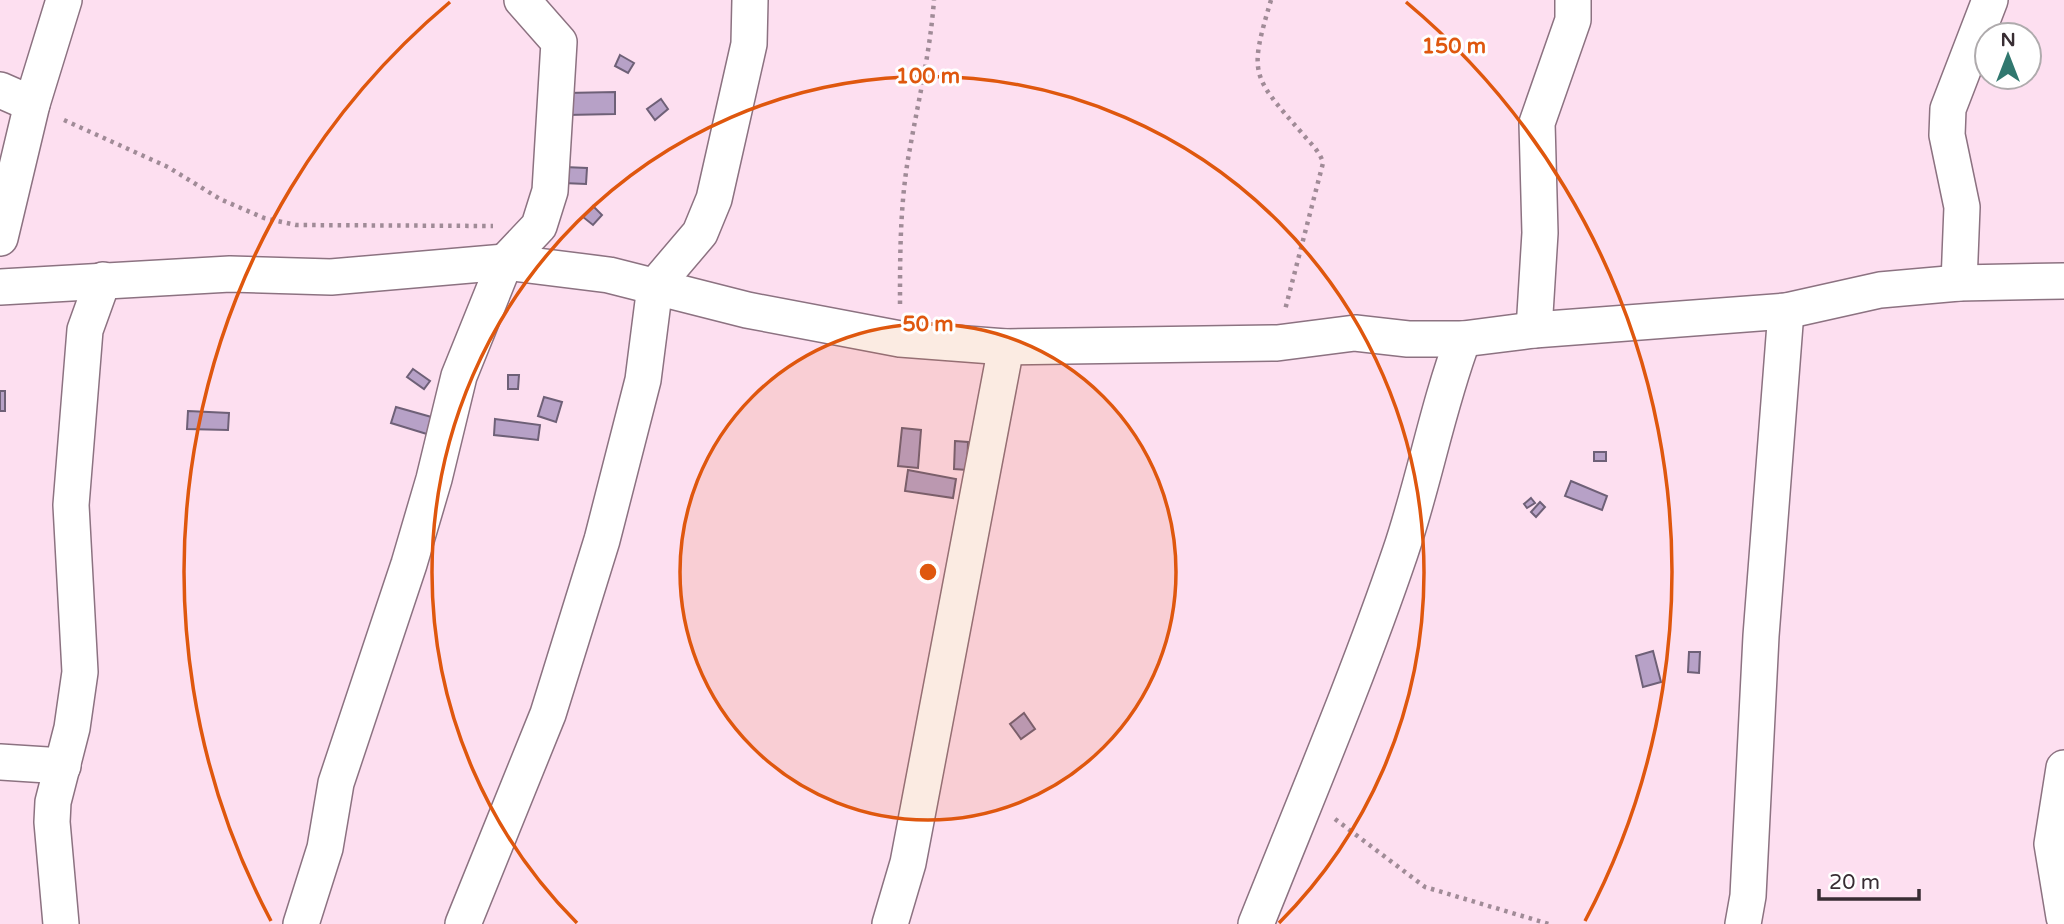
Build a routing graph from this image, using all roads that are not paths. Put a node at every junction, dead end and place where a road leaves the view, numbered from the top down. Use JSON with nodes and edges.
{"nodes":[{"id":1,"x":64,"y":0,"type":"edge"},
{"id":2,"x":523,"y":0,"type":"edge"},
{"id":3,"x":750,"y":0,"type":"edge"},
{"id":4,"x":1573,"y":0,"type":"edge"},
{"id":5,"x":1990,"y":0,"type":"edge"},
{"id":6,"x":0,"y":90,"type":"edge"},
{"id":7,"x":32,"y":104,"type":"junction"},
{"id":8,"x":0,"y":238,"type":"edge"},
{"id":9,"x":505,"y":262,"type":"junction"},
{"id":10,"x":103,"y":280,"type":"junction"},
{"id":11,"x":2064,"y":281,"type":"edge"},
{"id":12,"x":1959,"y":283,"type":"junction"},
{"id":13,"x":655,"y":286,"type":"junction"},
{"id":14,"x":0,"y":287,"type":"edge"},
{"id":15,"x":1786,"y":311,"type":"junction"},
{"id":16,"x":1534,"y":330,"type":"junction"},
{"id":17,"x":1463,"y":340,"type":"junction"},
{"id":18,"x":1006,"y":347,"type":"junction"},
{"id":19,"x":0,"y":762,"type":"edge"},
{"id":20,"x":63,"y":766,"type":"junction"},
{"id":21,"x":2064,"y":768,"type":"edge"},
{"id":22,"x":2064,"y":917,"type":"edge"},
{"id":23,"x":61,"y":924,"type":"edge"},
{"id":24,"x":301,"y":924,"type":"edge"},
{"id":25,"x":463,"y":924,"type":"edge"},
{"id":26,"x":890,"y":924,"type":"edge"},
{"id":27,"x":1256,"y":924,"type":"edge"},
{"id":28,"x":1743,"y":924,"type":"edge"}],
"edges":[{"from":1,"to":7,"type":"street"},
{"from":2,"to":9,"type":"street"},
{"from":3,"to":13,"type":"street"},
{"from":4,"to":16,"type":"street"},
{"from":5,"to":12,"type":"street"},
{"from":6,"to":7,"type":"street"},
{"from":7,"to":8,"type":"street"},
{"from":9,"to":10,"type":"street"},
{"from":9,"to":13,"type":"street"},
{"from":9,"to":24,"type":"street"},
{"from":10,"to":14,"type":"street"},
{"from":10,"to":20,"type":"street"},
{"from":11,"to":12,"type":"street"},
{"from":12,"to":15,"type":"street"},
{"from":13,"to":18,"type":"street"},
{"from":13,"to":25,"type":"street"},
{"from":15,"to":16,"type":"street"},
{"from":15,"to":28,"type":"street"},
{"from":16,"to":17,"type":"street"},
{"from":17,"to":18,"type":"street"},
{"from":17,"to":27,"type":"street"},
{"from":18,"to":26,"type":"street"},
{"from":19,"to":20,"type":"street"},
{"from":20,"to":23,"type":"street"},
{"from":21,"to":22,"type":"street"}]}
